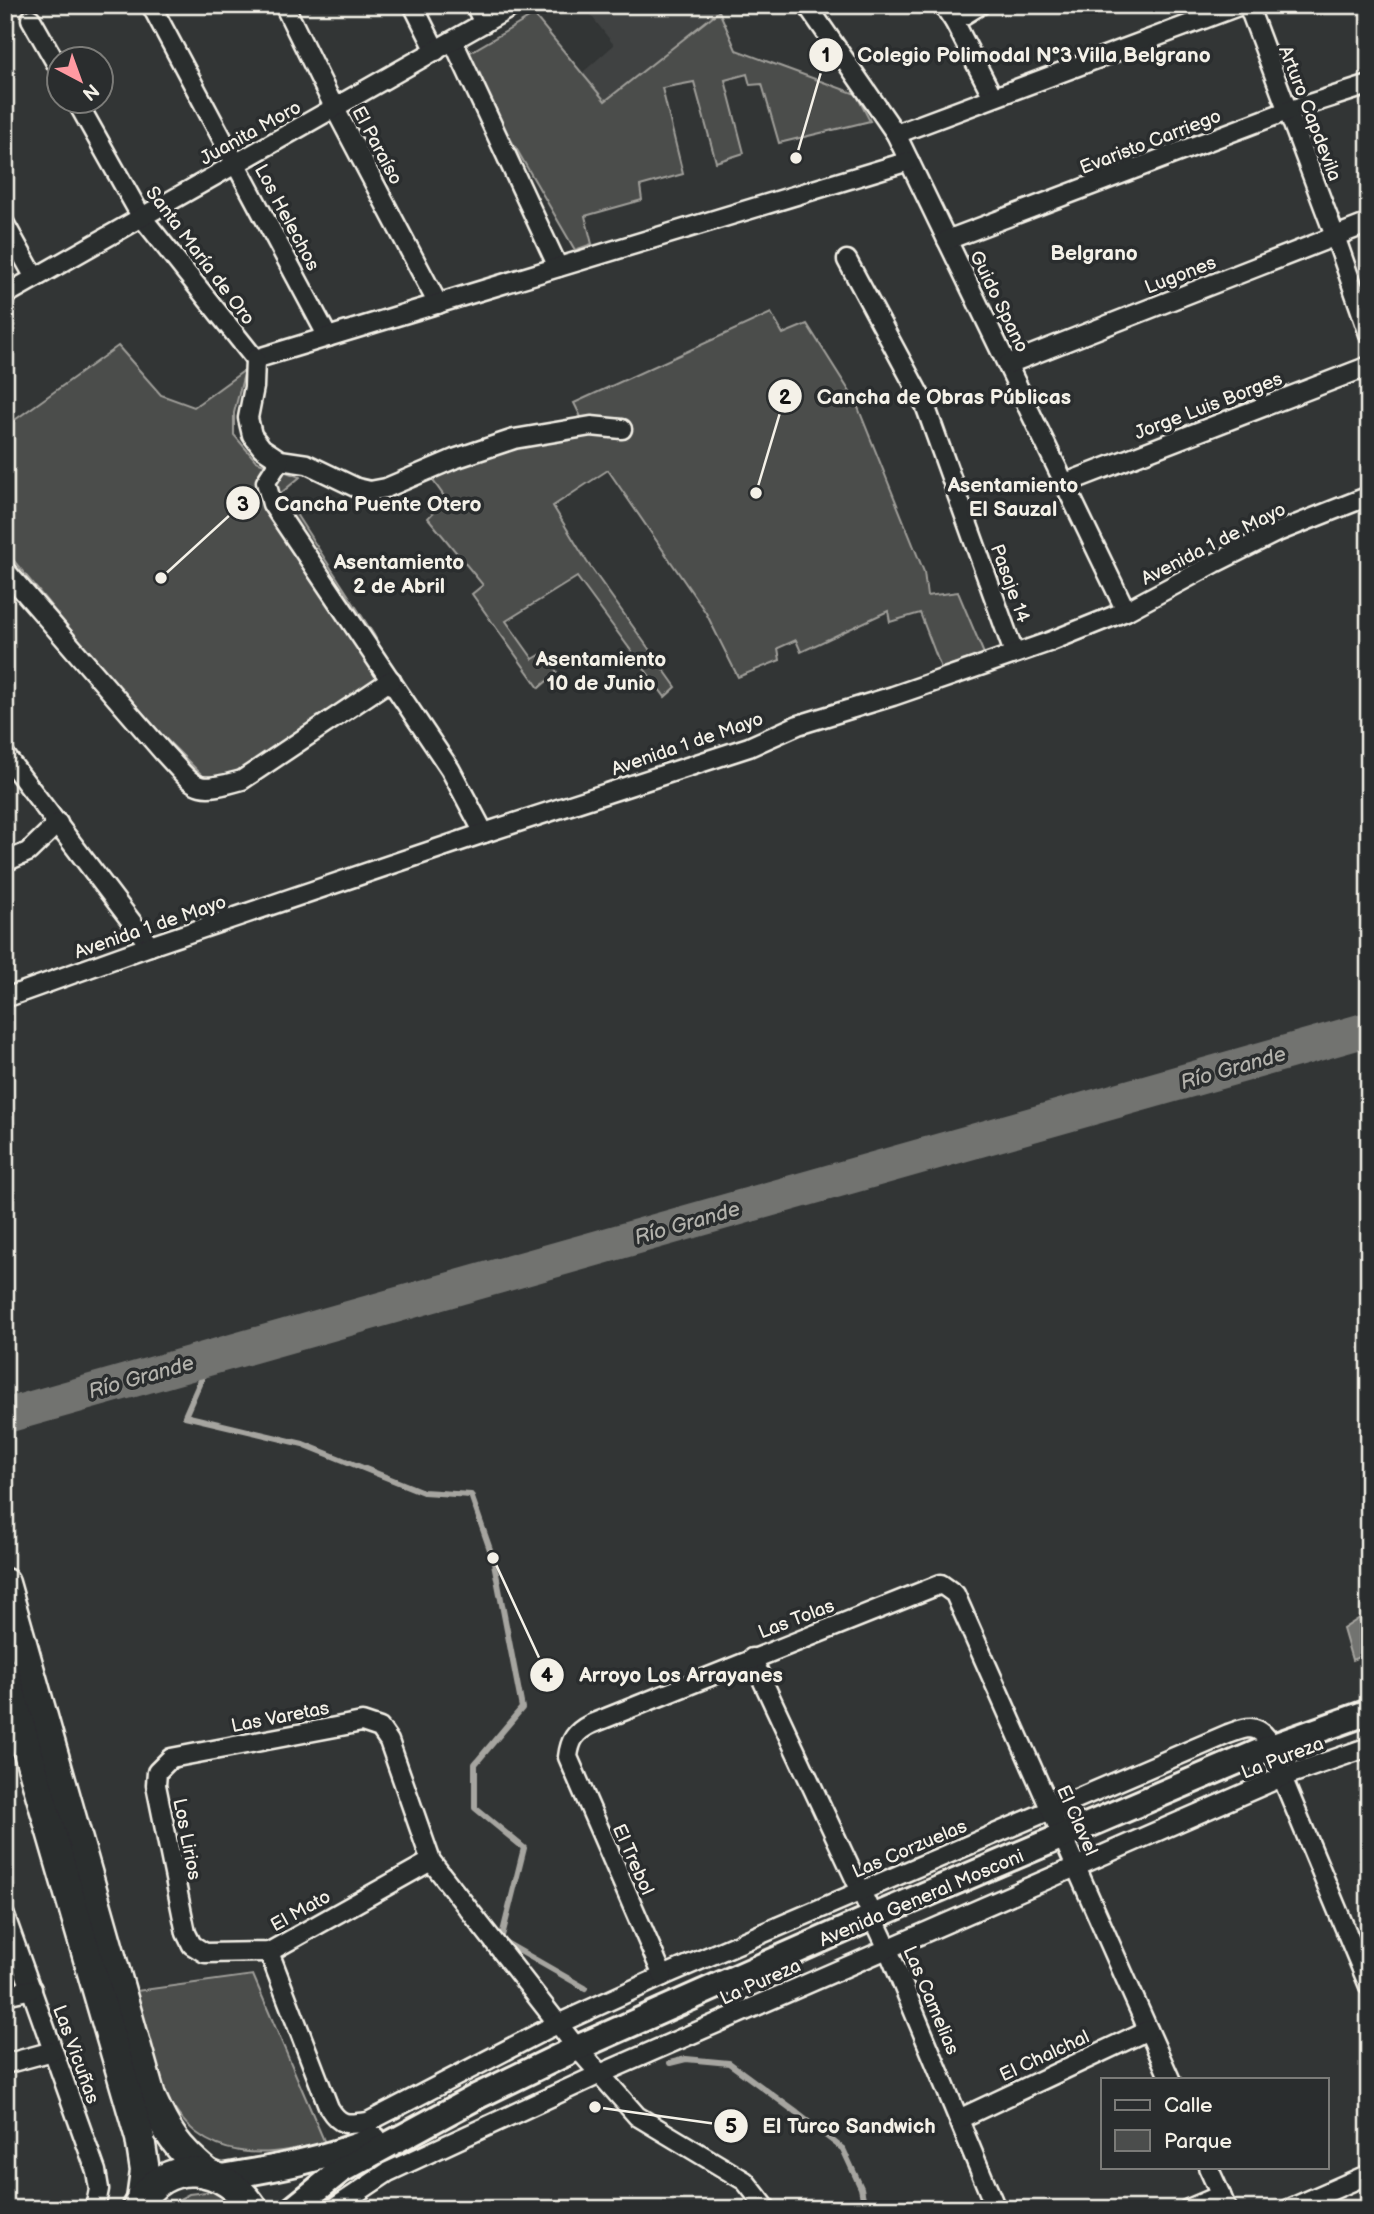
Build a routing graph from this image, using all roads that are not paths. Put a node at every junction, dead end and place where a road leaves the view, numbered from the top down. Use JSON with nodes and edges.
{"nodes":[{"id":1,"x":151,"y":5,"type":"edge"},
{"id":2,"x":284,"y":5,"type":"edge"},
{"id":3,"x":413,"y":5,"type":"edge"},
{"id":4,"x":475,"y":5,"type":"edge"},
{"id":5,"x":515,"y":5,"type":"edge"},
{"id":6,"x":807,"y":5,"type":"edge"},
{"id":7,"x":943,"y":5,"type":"edge"},
{"id":8,"x":980,"y":5,"type":"edge"},
{"id":9,"x":1241,"y":5,"type":"edge"},
{"id":10,"x":1248,"y":5,"type":"edge"},
{"id":11,"x":32,"y":19,"type":"dead end"},
{"id":12,"x":954,"y":21,"type":"junction"},
{"id":13,"x":484,"y":23,"type":"junction"},
{"id":14,"x":453,"y":41,"type":"junction"},
{"id":15,"x":47,"y":46,"type":"edge"},
{"id":16,"x":436,"y":51,"type":"junction"},
{"id":17,"x":1369,"y":85,"type":"edge"},
{"id":18,"x":993,"y":97,"type":"junction"},
{"id":19,"x":335,"y":109,"type":"junction"},
{"id":20,"x":1287,"y":111,"type":"junction"},
{"id":21,"x":85,"y":116,"type":"edge"},
{"id":22,"x":895,"y":134,"type":"junction"},
{"id":23,"x":909,"y":161,"type":"junction"},
{"id":24,"x":236,"y":164,"type":"junction"},
{"id":25,"x":141,"y":216,"type":"junction"},
{"id":26,"x":5,"y":223,"type":"edge"},
{"id":27,"x":1369,"y":223,"type":"edge"},
{"id":28,"x":1335,"y":236,"type":"junction"},
{"id":29,"x":947,"y":240,"type":"junction"},
{"id":30,"x":847,"y":260,"type":"dead end"},
{"id":31,"x":558,"y":267,"type":"junction"},
{"id":32,"x":35,"y":278,"type":"junction"},
{"id":33,"x":5,"y":295,"type":"edge"},
{"id":34,"x":438,"y":304,"type":"junction"},
{"id":35,"x":1369,"y":334,"type":"edge"},
{"id":36,"x":328,"y":337,"type":"junction"},
{"id":37,"x":255,"y":359,"type":"junction"},
{"id":38,"x":1008,"y":365,"type":"junction"},
{"id":39,"x":1369,"y":366,"type":"edge"},
{"id":40,"x":622,"y":429,"type":"dead end"},
{"id":41,"x":280,"y":460,"type":"junction"},
{"id":42,"x":1063,"y":484,"type":"junction"},
{"id":43,"x":1369,"y":496,"type":"edge"},
{"id":44,"x":5,"y":570,"type":"edge"},
{"id":45,"x":1126,"y":611,"type":"junction"},
{"id":46,"x":1014,"y":653,"type":"junction"},
{"id":47,"x":391,"y":680,"type":"junction"},
{"id":48,"x":5,"y":755,"type":"edge"},
{"id":49,"x":58,"y":823,"type":"junction"},
{"id":50,"x":484,"y":833,"type":"junction"},
{"id":51,"x":5,"y":862,"type":"edge"},
{"id":52,"x":150,"y":946,"type":"junction"},
{"id":53,"x":5,"y":998,"type":"edge"},
{"id":54,"x":5,"y":1583,"type":"edge"},
{"id":55,"x":941,"y":1584,"type":"joint"},
{"id":56,"x":752,"y":1658,"type":"junction"},
{"id":57,"x":5,"y":1673,"type":"edge"},
{"id":58,"x":1369,"y":1712,"type":"edge"},
{"id":59,"x":1271,"y":1747,"type":"junction"},
{"id":60,"x":1369,"y":1747,"type":"edge"},
{"id":61,"x":171,"y":1758,"type":"joint"},
{"id":62,"x":568,"y":1758,"type":"joint"},
{"id":63,"x":1282,"y":1777,"type":"junction"},
{"id":64,"x":1050,"y":1810,"type":"junction"},
{"id":65,"x":58,"y":1814,"type":"junction"},
{"id":66,"x":1062,"y":1837,"type":"junction"},
{"id":67,"x":431,"y":1861,"type":"junction"},
{"id":68,"x":1076,"y":1867,"type":"junction"},
{"id":69,"x":861,"y":1891,"type":"junction"},
{"id":70,"x":5,"y":1916,"type":"edge"},
{"id":71,"x":873,"y":1917,"type":"junction"},
{"id":72,"x":186,"y":1933,"type":"joint"},
{"id":73,"x":887,"y":1947,"type":"junction"},
{"id":74,"x":268,"y":1952,"type":"junction"},
{"id":75,"x":663,"y":1976,"type":"junction"},
{"id":76,"x":1369,"y":1986,"type":"edge"},
{"id":77,"x":32,"y":1989,"type":"junction"},
{"id":78,"x":5,"y":1995,"type":"edge"},
{"id":79,"x":558,"y":2024,"type":"junction"},
{"id":80,"x":1148,"y":2029,"type":"junction"},
{"id":81,"x":577,"y":2048,"type":"junction"},
{"id":82,"x":53,"y":2051,"type":"junction"},
{"id":83,"x":5,"y":2064,"type":"edge"},
{"id":84,"x":600,"y":2074,"type":"junction"},
{"id":85,"x":1170,"y":2078,"type":"edge"},
{"id":86,"x":478,"y":2096,"type":"junction"},
{"id":87,"x":959,"y":2119,"type":"junction"},
{"id":88,"x":1208,"y":2168,"type":"edge"},
{"id":89,"x":1369,"y":2174,"type":"edge"},
{"id":90,"x":214,"y":2175,"type":"junction"},
{"id":91,"x":1224,"y":2202,"type":"edge"},
{"id":92,"x":139,"y":2204,"type":"edge"},
{"id":93,"x":96,"y":2209,"type":"edge"},
{"id":94,"x":254,"y":2209,"type":"edge"},
{"id":95,"x":293,"y":2209,"type":"edge"},
{"id":96,"x":333,"y":2209,"type":"edge"},
{"id":97,"x":767,"y":2209,"type":"edge"},
{"id":98,"x":996,"y":2209,"type":"edge"},
{"id":99,"x":1188,"y":2209,"type":"edge"},
{"id":100,"x":1289,"y":2209,"type":"edge"}],
"edges":[{"from":1,"to":24,"type":"street","name":"Los Helechos"},
{"from":2,"to":19,"type":"street","name":"El Paraíso"},
{"from":3,"to":16,"type":"street"},
{"from":4,"to":13,"type":"street"},
{"from":5,"to":13,"type":"street","name":"Juanita Moro"},
{"from":6,"to":22,"type":"street","name":"Guido Spano"},
{"from":7,"to":12,"type":"street"},
{"from":8,"to":12,"type":"street"},
{"from":9,"to":18,"type":"street"},
{"from":10,"to":20,"type":"street","name":"Arturo Capdevila"},
{"from":11,"to":15,"type":"street"},
{"from":12,"to":18,"type":"street"},
{"from":13,"to":14,"type":"street","name":"Juanita Moro"},
{"from":14,"to":16,"type":"street","name":"Juanita Moro"},
{"from":14,"to":31,"type":"street"},
{"from":16,"to":19,"type":"street","name":"Juanita Moro"},
{"from":17,"to":20,"type":"street","name":"Evaristo Carriego"},
{"from":18,"to":22,"type":"street"},
{"from":19,"to":24,"type":"street","name":"Juanita Moro"},
{"from":19,"to":34,"type":"street","name":"El Paraíso"},
{"from":20,"to":28,"type":"street","name":"Arturo Capdevila"},
{"from":20,"to":29,"type":"street","name":"Evaristo Carriego"},
{"from":21,"to":25,"type":"street","name":"Santa María de Oro"},
{"from":22,"to":23,"type":"street","name":"Guido Spano"},
{"from":23,"to":29,"type":"street","name":"Guido Spano"},
{"from":23,"to":31,"type":"street"},
{"from":24,"to":25,"type":"street","name":"Juanita Moro"},
{"from":24,"to":36,"type":"street","name":"Los Helechos"},
{"from":25,"to":32,"type":"street","name":"Juanita Moro"},
{"from":25,"to":37,"type":"street","name":"Santa María de Oro"},
{"from":26,"to":32,"type":"street"},
{"from":27,"to":28,"type":"street","name":"Lugones"},
{"from":28,"to":35,"type":"street","name":"Arturo Capdevila"},
{"from":28,"to":38,"type":"street","name":"Lugones"},
{"from":29,"to":38,"type":"street","name":"Guido Spano"},
{"from":30,"to":46,"type":"street","name":"Pasaje 14"},
{"from":31,"to":34,"type":"street"},
{"from":32,"to":33,"type":"street","name":"Juanita Moro"},
{"from":34,"to":36,"type":"street"},
{"from":36,"to":37,"type":"street"},
{"from":37,"to":41,"type":"street"},
{"from":38,"to":42,"type":"street","name":"Guido Spano"},
{"from":39,"to":42,"type":"street","name":"Jorge Luis Borges"},
{"from":40,"to":41,"type":"street"},
{"from":41,"to":47,"type":"street"},
{"from":42,"to":45,"type":"street","name":"Guido Spano"},
{"from":43,"to":45,"type":"street","name":"Avenida 1 de Mayo"},
{"from":44,"to":47,"type":"street"},
{"from":45,"to":46,"type":"street","name":"Avenida 1 de Mayo"},
{"from":46,"to":50,"type":"street","name":"Avenida 1 de Mayo"},
{"from":47,"to":50,"type":"street"},
{"from":48,"to":49,"type":"street"},
{"from":49,"to":51,"type":"street"},
{"from":49,"to":52,"type":"street"},
{"from":50,"to":52,"type":"street","name":"Avenida 1 de Mayo"},
{"from":52,"to":53,"type":"street","name":"Avenida 1 de Mayo"},
{"from":54,"to":65,"type":"main road"},
{"from":55,"to":56,"type":"street","name":"Las Tolas"},
{"from":55,"to":64,"type":"street","name":"El Clavel"},
{"from":56,"to":62,"type":"street","name":"Las Tolas"},
{"from":56,"to":69,"type":"street","name":"Las Camelias"},
{"from":57,"to":65,"type":"main road"},
{"from":58,"to":59,"type":"main road","name":"Avenida General Mosconi"},
{"from":59,"to":63,"type":"street"},
{"from":59,"to":64,"type":"street","name":"Las Corzuelas"},
{"from":59,"to":66,"type":"main road","name":"Avenida General Mosconi"},
{"from":60,"to":63,"type":"street","name":"La Pureza"},
{"from":61,"to":67,"type":"street","name":"Las Varetas"},
{"from":61,"to":72,"type":"street","name":"Los Lirios"},
{"from":62,"to":75,"type":"street","name":"El Trebol"},
{"from":63,"to":68,"type":"street","name":"La Pureza"},
{"from":63,"to":76,"type":"street"},
{"from":64,"to":66,"type":"street","name":"El Clavel"},
{"from":64,"to":69,"type":"street","name":"Las Corzuelas"},
{"from":65,"to":90,"type":"main road"},
{"from":65,"to":92,"type":"main road"},
{"from":66,"to":68,"type":"street","name":"El Clavel"},
{"from":66,"to":71,"type":"main road","name":"Avenida General Mosconi"},
{"from":67,"to":74,"type":"street","name":"El Mato"},
{"from":67,"to":79,"type":"street"},
{"from":68,"to":73,"type":"street","name":"La Pureza"},
{"from":68,"to":80,"type":"street","name":"El Clavel"},
{"from":69,"to":71,"type":"street","name":"Las Camelias"},
{"from":69,"to":75,"type":"street","name":"Las Corzuelas"},
{"from":70,"to":77,"type":"street","name":"Las Vicuñas"},
{"from":71,"to":73,"type":"street","name":"Las Camelias"},
{"from":71,"to":81,"type":"main road","name":"Avenida General Mosconi"},
{"from":72,"to":74,"type":"street","name":"El Mato"},
{"from":73,"to":84,"type":"street","name":"La Pureza"},
{"from":73,"to":87,"type":"street","name":"Las Camelias"},
{"from":74,"to":79,"type":"street","name":"Las Corzuelas"},
{"from":75,"to":79,"type":"street","name":"Las Corzuelas"},
{"from":77,"to":78,"type":"street"},
{"from":77,"to":82,"type":"street","name":"Las Vicuñas"},
{"from":79,"to":81,"type":"street"},
{"from":80,"to":85,"type":"street","name":"El Clavel"},
{"from":80,"to":87,"type":"street","name":"El Chalchal"},
{"from":81,"to":84,"type":"street"},
{"from":81,"to":86,"type":"main road","name":"Avenida General Mosconi"},
{"from":82,"to":83,"type":"street"},
{"from":82,"to":93,"type":"street","name":"Las Vicuñas"},
{"from":84,"to":96,"type":"street","name":"La Pureza"},
{"from":84,"to":97,"type":"street"},
{"from":86,"to":90,"type":"main road"},
{"from":86,"to":95,"type":"main road"},
{"from":87,"to":98,"type":"street","name":"Las Camelias"},
{"from":88,"to":91,"type":"street"},
{"from":89,"to":100,"type":"street"},
{"from":90,"to":92,"type":"main road"},
{"from":90,"to":94,"type":"main road"},
{"from":91,"to":99,"type":"street"}]}
